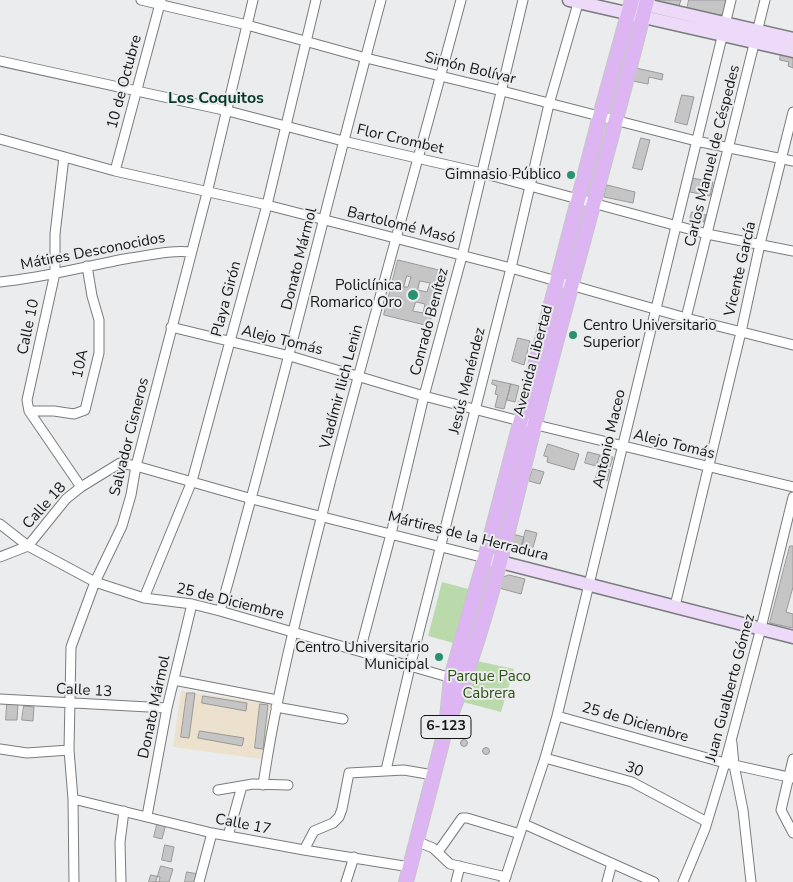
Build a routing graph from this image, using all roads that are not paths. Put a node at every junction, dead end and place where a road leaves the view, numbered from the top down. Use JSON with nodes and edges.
{"nodes":[{"id":1,"x":141,"y":0,"type":"edge"},
{"id":2,"x":253,"y":0,"type":"edge"},
{"id":3,"x":316,"y":0,"type":"edge"},
{"id":4,"x":381,"y":0,"type":"edge"},
{"id":5,"x":461,"y":0,"type":"edge"},
{"id":6,"x":523,"y":0,"type":"edge"},
{"id":7,"x":731,"y":0,"type":"edge"},
{"id":8,"x":765,"y":0,"type":"edge"},
{"id":9,"x":576,"y":1,"type":"edge"},
{"id":10,"x":161,"y":2,"type":"edge"},
{"id":11,"x":629,"y":4,"type":"edge"},
{"id":12,"x":645,"y":7,"type":"edge"},
{"id":13,"x":247,"y":25,"type":"junction"},
{"id":14,"x":724,"y":29,"type":"junction"},
{"id":15,"x":757,"y":37,"type":"junction"},
{"id":16,"x":793,"y":39,"type":"edge"},
{"id":17,"x":306,"y":41,"type":"junction"},
{"id":18,"x":793,"y":52,"type":"edge"},
{"id":19,"x":366,"y":58,"type":"junction"},
{"id":20,"x":0,"y":61,"type":"edge"},
{"id":21,"x":440,"y":77,"type":"junction"},
{"id":22,"x":136,"y":91,"type":"junction"},
{"id":23,"x":502,"y":91,"type":"junction"},
{"id":24,"x":549,"y":104,"type":"junction"},
{"id":25,"x":228,"y":111,"type":"junction"},
{"id":26,"x":793,"y":112,"type":"edge"},
{"id":27,"x":600,"y":116,"type":"junction"},
{"id":28,"x":615,"y":120,"type":"junction"},
{"id":29,"x":286,"y":126,"type":"junction"},
{"id":30,"x":0,"y":139,"type":"edge"},
{"id":31,"x":343,"y":141,"type":"junction"},
{"id":32,"x":696,"y":141,"type":"junction"},
{"id":33,"x":728,"y":148,"type":"junction"},
{"id":34,"x":64,"y":156,"type":"junction"},
{"id":35,"x":418,"y":158,"type":"junction"},
{"id":36,"x":782,"y":159,"type":"junction"},
{"id":37,"x":793,"y":161,"type":"edge"},
{"id":38,"x":115,"y":171,"type":"junction"},
{"id":39,"x":482,"y":173,"type":"junction"},
{"id":40,"x":530,"y":186,"type":"junction"},
{"id":41,"x":207,"y":193,"type":"junction"},
{"id":42,"x":579,"y":199,"type":"junction"},
{"id":43,"x":593,"y":204,"type":"junction"},
{"id":44,"x":267,"y":205,"type":"junction"},
{"id":45,"x":324,"y":220,"type":"junction"},
{"id":46,"x":676,"y":226,"type":"junction"},
{"id":47,"x":707,"y":234,"type":"junction"},
{"id":48,"x":397,"y":240,"type":"junction"},
{"id":49,"x":760,"y":244,"type":"junction"},
{"id":50,"x":793,"y":251,"type":"edge"},
{"id":51,"x":191,"y":252,"type":"junction"},
{"id":52,"x":462,"y":256,"type":"junction"},
{"id":53,"x":87,"y":266,"type":"junction"},
{"id":54,"x":511,"y":268,"type":"junction"},
{"id":55,"x":55,"y":273,"type":"junction"},
{"id":56,"x":0,"y":282,"type":"edge"},
{"id":57,"x":556,"y":282,"type":"junction"},
{"id":58,"x":570,"y":286,"type":"junction"},
{"id":59,"x":655,"y":309,"type":"junction"},
{"id":60,"x":686,"y":318,"type":"junction"},
{"id":61,"x":171,"y":328,"type":"junction"},
{"id":62,"x":741,"y":332,"type":"junction"},
{"id":63,"x":230,"y":342,"type":"junction"},
{"id":64,"x":793,"y":345,"type":"edge"},
{"id":65,"x":290,"y":356,"type":"junction"},
{"id":66,"x":358,"y":375,"type":"junction"},
{"id":67,"x":424,"y":396,"type":"junction"},
{"id":68,"x":475,"y":410,"type":"junction"},
{"id":69,"x":29,"y":411,"type":"junction"},
{"id":70,"x":520,"y":421,"type":"junction"},
{"id":71,"x":534,"y":425,"type":"junction"},
{"id":72,"x":622,"y":446,"type":"junction"},
{"id":73,"x":136,"y":466,"type":"junction"},
{"id":74,"x":709,"y":468,"type":"junction"},
{"id":75,"x":192,"y":481,"type":"junction"},
{"id":76,"x":81,"y":487,"type":"junction"},
{"id":77,"x":793,"y":487,"type":"edge"},
{"id":78,"x":793,"y":497,"type":"edge"},
{"id":79,"x":252,"y":499,"type":"junction"},
{"id":80,"x":322,"y":515,"type":"junction"},
{"id":81,"x":0,"y":524,"type":"edge"},
{"id":82,"x":391,"y":534,"type":"junction"},
{"id":83,"x":28,"y":546,"type":"junction"},
{"id":84,"x":440,"y":546,"type":"junction"},
{"id":85,"x":0,"y":557,"type":"edge"},
{"id":86,"x":485,"y":558,"type":"junction"},
{"id":87,"x":500,"y":561,"type":"junction"},
{"id":88,"x":95,"y":582,"type":"junction"},
{"id":89,"x":590,"y":584,"type":"junction"},
{"id":90,"x":144,"y":598,"type":"junction"},
{"id":91,"x":192,"y":604,"type":"junction"},
{"id":92,"x":675,"y":606,"type":"junction"},
{"id":93,"x":220,"y":611,"type":"junction"},
{"id":94,"x":761,"y":628,"type":"junction"},
{"id":95,"x":292,"y":631,"type":"junction"},
{"id":96,"x":793,"y":636,"type":"edge"},
{"id":97,"x":360,"y":651,"type":"junction"},
{"id":98,"x":410,"y":667,"type":"junction"},
{"id":99,"x":174,"y":680,"type":"junction"},
{"id":100,"x":458,"y":680,"type":"junction"},
{"id":101,"x":0,"y":699,"type":"edge"},
{"id":102,"x":70,"y":704,"type":"junction"},
{"id":103,"x":277,"y":704,"type":"junction"},
{"id":104,"x":167,"y":708,"type":"junction"},
{"id":105,"x":557,"y":716,"type":"junction"},
{"id":106,"x":343,"y":719,"type":"dead end"},
{"id":107,"x":0,"y":749,"type":"edge"},
{"id":108,"x":69,"y":750,"type":"junction"},
{"id":109,"x":545,"y":758,"type":"junction"},
{"id":110,"x":793,"y":759,"type":"edge"},
{"id":111,"x":729,"y":764,"type":"junction"},
{"id":112,"x":386,"y":770,"type":"junction"},
{"id":113,"x":434,"y":775,"type":"junction"},
{"id":114,"x":790,"y":778,"type":"edge"},
{"id":115,"x":263,"y":785,"type":"junction"},
{"id":116,"x":288,"y":785,"type":"dead end"},
{"id":117,"x":242,"y":786,"type":"junction"},
{"id":118,"x":218,"y":790,"type":"dead end"},
{"id":119,"x":73,"y":799,"type":"junction"},
{"id":120,"x":124,"y":811,"type":"junction"},
{"id":121,"x":146,"y":816,"type":"junction"},
{"id":122,"x":707,"y":822,"type":"junction"},
{"id":123,"x":524,"y":824,"type":"junction"},
{"id":124,"x":212,"y":833,"type":"junction"},
{"id":125,"x":793,"y":833,"type":"edge"},
{"id":126,"x":520,"y":834,"type":"junction"},
{"id":127,"x":228,"y":836,"type":"junction"},
{"id":128,"x":416,"y":841,"type":"junction"},
{"id":129,"x":304,"y":850,"type":"junction"},
{"id":130,"x":438,"y":852,"type":"junction"},
{"id":131,"x":354,"y":857,"type":"junction"},
{"id":132,"x":612,"y":864,"type":"junction"},
{"id":133,"x":460,"y":866,"type":"junction"},
{"id":134,"x":410,"y":867,"type":"junction"},
{"id":135,"x":505,"y":879,"type":"edge"},
{"id":136,"x":74,"y":882,"type":"edge"},
{"id":137,"x":121,"y":882,"type":"edge"},
{"id":138,"x":199,"y":882,"type":"edge"},
{"id":139,"x":346,"y":882,"type":"edge"},
{"id":140,"x":406,"y":882,"type":"edge"},
{"id":141,"x":456,"y":882,"type":"edge"},
{"id":142,"x":607,"y":882,"type":"edge"},
{"id":143,"x":654,"y":882,"type":"edge"},
{"id":144,"x":683,"y":882,"type":"edge"},
{"id":145,"x":751,"y":882,"type":"edge"}],
"edges":[{"from":1,"to":10,"type":"street","name":"Simón Bolívar"},
{"from":2,"to":13,"type":"street","name":"Salvador Cisneros"},
{"from":3,"to":17,"type":"street","name":"Playa Girón"},
{"from":4,"to":19,"type":"street","name":"Donato Mármol"},
{"from":5,"to":21,"type":"street","name":"Vladímir Ilich Lenin"},
{"from":6,"to":23,"type":"street","name":"Conrado Benítez"},
{"from":7,"to":14,"type":"street","name":"Antonio Maceo"},
{"from":8,"to":15,"type":"street","name":"Carlos Manuel de Céspedes"},
{"from":9,"to":11,"type":"street"},
{"from":9,"to":24,"type":"street","name":"Jesús Menéndez"},
{"from":10,"to":13,"type":"street","name":"Simón Bolívar"},
{"from":10,"to":22,"type":"street","name":"10 de Octubre"},
{"from":11,"to":12,"type":"street"},
{"from":11,"to":27,"type":"main road","name":"Avenida Libertad","number":"6-123"},
{"from":12,"to":14,"type":"street"},
{"from":12,"to":28,"type":"main road","name":"Avenida Libertad","number":"6-123"},
{"from":13,"to":17,"type":"street","name":"Simón Bolívar"},
{"from":13,"to":25,"type":"street","name":"Salvador Cisneros"},
{"from":14,"to":15,"type":"street"},
{"from":14,"to":32,"type":"street","name":"Antonio Maceo"},
{"from":15,"to":16,"type":"street"},
{"from":15,"to":18,"type":"street"},
{"from":15,"to":33,"type":"street","name":"Carlos Manuel de Céspedes"},
{"from":17,"to":19,"type":"street","name":"Simón Bolívar"},
{"from":17,"to":29,"type":"street","name":"Playa Girón"},
{"from":19,"to":21,"type":"street","name":"Simón Bolívar"},
{"from":19,"to":31,"type":"street","name":"Donato Mármol"},
{"from":20,"to":22,"type":"street","name":"Flor Crombet"},
{"from":21,"to":23,"type":"street","name":"Simón Bolívar"},
{"from":21,"to":35,"type":"street","name":"Vladímir Ilich Lenin"},
{"from":22,"to":25,"type":"street","name":"Flor Crombet"},
{"from":22,"to":38,"type":"street","name":"10 de Octubre"},
{"from":23,"to":24,"type":"street","name":"Simón Bolívar"},
{"from":23,"to":39,"type":"street","name":"Conrado Benítez"},
{"from":24,"to":27,"type":"street","name":"Simón Bolívar"},
{"from":24,"to":40,"type":"street","name":"Jesús Menéndez"},
{"from":25,"to":29,"type":"street","name":"Flor Crombet"},
{"from":25,"to":41,"type":"street","name":"Salvador Cisneros"},
{"from":26,"to":36,"type":"street","name":"Vicente García"},
{"from":27,"to":28,"type":"street","name":"Simón Bolívar"},
{"from":27,"to":42,"type":"main road","name":"Avenida Libertad","number":"6-123"},
{"from":28,"to":32,"type":"street","name":"Simón Bolívar"},
{"from":28,"to":43,"type":"main road","name":"Avenida Libertad","number":"6-123"},
{"from":29,"to":31,"type":"street","name":"Flor Crombet"},
{"from":29,"to":44,"type":"street","name":"Playa Girón"},
{"from":30,"to":34,"type":"street","name":"Bartolomé Masó"},
{"from":31,"to":35,"type":"street","name":"Flor Crombet"},
{"from":31,"to":45,"type":"street","name":"Donato Mármol"},
{"from":32,"to":33,"type":"street","name":"Simón Bolívar"},
{"from":32,"to":46,"type":"street","name":"Antonio Maceo"},
{"from":33,"to":36,"type":"street","name":"Simón Bolívar"},
{"from":33,"to":47,"type":"street","name":"Carlos Manuel de Céspedes"},
{"from":34,"to":38,"type":"street","name":"Bartolomé Masó"},
{"from":34,"to":55,"type":"street","name":"Calle 10"},
{"from":35,"to":39,"type":"street","name":"Flor Crombet"},
{"from":35,"to":48,"type":"street","name":"Vladímir Ilich Lenin"},
{"from":36,"to":37,"type":"street","name":"Simón Bolívar"},
{"from":36,"to":49,"type":"street","name":"Vicente García"},
{"from":38,"to":41,"type":"street","name":"Bartolomé Masó"},
{"from":39,"to":40,"type":"street","name":"Flor Crombet"},
{"from":39,"to":52,"type":"street","name":"Conrado Benítez"},
{"from":40,"to":42,"type":"street","name":"Flor Crombet"},
{"from":40,"to":54,"type":"street","name":"Jesús Menéndez"},
{"from":41,"to":44,"type":"street","name":"Bartolomé Masó"},
{"from":41,"to":51,"type":"street","name":"Salvador Cisneros"},
{"from":42,"to":43,"type":"street","name":"Flor Crombet"},
{"from":42,"to":57,"type":"main road","name":"Avenida Libertad","number":"6-123"},
{"from":43,"to":46,"type":"street","name":"Flor Crombet"},
{"from":43,"to":58,"type":"main road","name":"Avenida Libertad","number":"6-123"},
{"from":44,"to":45,"type":"street","name":"Bartolomé Masó"},
{"from":44,"to":63,"type":"street","name":"Playa Girón"},
{"from":45,"to":48,"type":"street","name":"Bartolomé Masó"},
{"from":45,"to":65,"type":"street","name":"Donato Mármol"},
{"from":46,"to":47,"type":"street","name":"Flor Crombet"},
{"from":46,"to":59,"type":"street","name":"Antonio Maceo"},
{"from":47,"to":49,"type":"street","name":"Flor Crombet"},
{"from":47,"to":60,"type":"street","name":"Carlos Manuel de Céspedes"},
{"from":48,"to":52,"type":"street","name":"Bartolomé Masó"},
{"from":48,"to":66,"type":"street","name":"Vladímir Ilich Lenin"},
{"from":49,"to":50,"type":"street","name":"Flor Crombet"},
{"from":49,"to":62,"type":"street","name":"Vicente García"},
{"from":51,"to":53,"type":"street","name":"Mátires Desconocidos"},
{"from":51,"to":61,"type":"street","name":"Salvador Cisneros"},
{"from":52,"to":54,"type":"street","name":"Bartolomé Masó"},
{"from":52,"to":67,"type":"street","name":"Conrado Benítez"},
{"from":53,"to":55,"type":"street","name":"Mátires Desconocidos"},
{"from":53,"to":69,"type":"street","name":"10A"},
{"from":54,"to":57,"type":"street","name":"Bartolomé Masó"},
{"from":54,"to":68,"type":"street","name":"Jesús Menéndez"},
{"from":55,"to":56,"type":"street","name":"Mátires Desconocidos"},
{"from":55,"to":69,"type":"street","name":"Calle 10"},
{"from":57,"to":58,"type":"street","name":"Bartolomé Masó"},
{"from":57,"to":70,"type":"main road","name":"Avenida Libertad","number":"6-123"},
{"from":58,"to":59,"type":"street","name":"Bartolomé Masó"},
{"from":58,"to":71,"type":"main road","name":"Avenida Libertad","number":"6-123"},
{"from":59,"to":60,"type":"street","name":"Bartolomé Masó"},
{"from":59,"to":72,"type":"street","name":"Antonio Maceo"},
{"from":60,"to":62,"type":"street","name":"Bartolomé Masó"},
{"from":61,"to":63,"type":"street","name":"Alejo Tomás"},
{"from":61,"to":73,"type":"street","name":"Salvador Cisneros"},
{"from":62,"to":64,"type":"street","name":"Bartolomé Masó"},
{"from":62,"to":74,"type":"street","name":"Vicente García"},
{"from":63,"to":65,"type":"street","name":"Alejo Tomás"},
{"from":63,"to":75,"type":"street","name":"Playa Girón"},
{"from":65,"to":66,"type":"street","name":"Alejo Tomás"},
{"from":65,"to":79,"type":"street","name":"Donato Mármol"},
{"from":66,"to":67,"type":"street","name":"Alejo Tomás"},
{"from":66,"to":80,"type":"street","name":"Vladímir Ilich Lenin"},
{"from":67,"to":68,"type":"street","name":"Alejo Tomás"},
{"from":67,"to":82,"type":"street","name":"Conrado Benítez"},
{"from":68,"to":70,"type":"street","name":"Alejo Tomás"},
{"from":68,"to":84,"type":"street","name":"Jesús Menéndez"},
{"from":69,"to":76,"type":"street"},
{"from":70,"to":71,"type":"street","name":"Alejo Tomás"},
{"from":70,"to":86,"type":"main road","name":"Avenida Libertad","number":"6-123"},
{"from":71,"to":72,"type":"street","name":"Alejo Tomás"},
{"from":71,"to":87,"type":"main road","name":"Avenida Libertad","number":"6-123"},
{"from":72,"to":74,"type":"street","name":"Alejo Tomás"},
{"from":72,"to":89,"type":"street","name":"Antonio Maceo"},
{"from":73,"to":75,"type":"street","name":"Mártires de la Herradura"},
{"from":73,"to":76,"type":"street","name":"Calle 18"},
{"from":73,"to":88,"type":"street","name":"Salvador Cisneros"},
{"from":74,"to":77,"type":"street","name":"Alejo Tomás"},
{"from":74,"to":92,"type":"street","name":"Vicente García"},
{"from":75,"to":79,"type":"street","name":"Mártires de la Herradura"},
{"from":75,"to":90,"type":"street","name":"Playa Girón"},
{"from":76,"to":83,"type":"street","name":"Calle 18"},
{"from":78,"to":94,"type":"street","name":"Juan Gualberto Gómez"},
{"from":79,"to":80,"type":"street","name":"Mártires de la Herradura"},
{"from":79,"to":93,"type":"street","name":"Donato Mármol"},
{"from":80,"to":82,"type":"street","name":"Mártires de la Herradura"},
{"from":80,"to":95,"type":"street","name":"Vladímir Ilich Lenin"},
{"from":81,"to":83,"type":"street","name":"25 de Diciembre"},
{"from":82,"to":84,"type":"street","name":"Mártires de la Herradura"},
{"from":82,"to":97,"type":"street","name":"Conrado Benítez"},
{"from":83,"to":85,"type":"street","name":"Calle 18"},
{"from":83,"to":88,"type":"street","name":"25 de Diciembre"},
{"from":84,"to":86,"type":"street","name":"Mártires de la Herradura"},
{"from":84,"to":98,"type":"street","name":"Jesús Menéndez"},
{"from":86,"to":87,"type":"street","name":"Mártires de la Herradura"},
{"from":86,"to":100,"type":"main road","name":"Avenida Libertad","number":"6-123"},
{"from":87,"to":89,"type":"street","name":"Mártires de la Herradura"},
{"from":87,"to":100,"type":"main road","name":"Avenida Libertad","number":"6-123"},
{"from":88,"to":90,"type":"street","name":"25 de Diciembre"},
{"from":88,"to":102,"type":"street","name":"Salvador Cisneros"},
{"from":89,"to":92,"type":"street","name":"Mártires de la Herradura"},
{"from":89,"to":105,"type":"street","name":"Antonio Maceo"},
{"from":90,"to":91,"type":"street","name":"25 de Diciembre"},
{"from":91,"to":93,"type":"street","name":"25 de Diciembre"},
{"from":91,"to":99,"type":"street","name":"Donato Mármol"},
{"from":92,"to":94,"type":"street","name":"Mártires de la Herradura"},
{"from":93,"to":95,"type":"street","name":"25 de Diciembre"},
{"from":94,"to":96,"type":"street","name":"Mártires de la Herradura"},
{"from":94,"to":111,"type":"street","name":"Juan Gualberto Gómez"},
{"from":95,"to":97,"type":"street","name":"25 de Diciembre"},
{"from":95,"to":103,"type":"street","name":"Vladímir Ilich Lenin"},
{"from":97,"to":98,"type":"street","name":"25 de Diciembre"},
{"from":98,"to":100,"type":"street","name":"25 de Diciembre"},
{"from":98,"to":112,"type":"street","name":"Jesús Menéndez"},
{"from":99,"to":103,"type":"street"},
{"from":99,"to":104,"type":"street","name":"Donato Mármol"},
{"from":100,"to":113,"type":"main road","name":"Avenida Libertad","number":"6-123"},
{"from":101,"to":102,"type":"street","name":"Calle 13"},
{"from":102,"to":104,"type":"street","name":"Calle 13"},
{"from":102,"to":108,"type":"street","name":"Salvador Cisneros"},
{"from":103,"to":106,"type":"street"},
{"from":103,"to":115,"type":"street","name":"Vladímir Ilich Lenin"},
{"from":104,"to":121,"type":"street","name":"Donato Mármol"},
{"from":105,"to":109,"type":"street","name":"Antonio Maceo"},
{"from":105,"to":111,"type":"street","name":"25 de Diciembre"},
{"from":107,"to":108,"type":"street"},
{"from":108,"to":119,"type":"street","name":"Salvador Cisneros"},
{"from":109,"to":122,"type":"street","name":"30"},
{"from":109,"to":123,"type":"street","name":"Antonio Maceo"},
{"from":110,"to":114,"type":"street"},
{"from":111,"to":114,"type":"street","name":"25 de Diciembre"},
{"from":111,"to":122,"type":"street","name":"Juan Gualberto Gómez"},
{"from":111,"to":145,"type":"street"},
{"from":112,"to":113,"type":"street"},
{"from":112,"to":129,"type":"street"},
{"from":113,"to":128,"type":"main road","name":"Avenida Libertad","number":"6-123"},
{"from":114,"to":125,"type":"street"},
{"from":115,"to":116,"type":"street"},
{"from":115,"to":117,"type":"street"},
{"from":117,"to":118,"type":"street"},
{"from":117,"to":127,"type":"street"},
{"from":119,"to":120,"type":"street","name":"Calle 17"},
{"from":119,"to":136,"type":"street","name":"Salvador Cisneros"},
{"from":120,"to":121,"type":"street","name":"Calle 17"},
{"from":120,"to":137,"type":"street"},
{"from":121,"to":124,"type":"street","name":"Calle 17"},
{"from":122,"to":144,"type":"street","name":"Juan Gualberto Gómez"},
{"from":123,"to":126,"type":"street","name":"Antonio Maceo"},
{"from":123,"to":132,"type":"street"},
{"from":124,"to":127,"type":"street","name":"Calle 17"},
{"from":124,"to":138,"type":"street"},
{"from":126,"to":130,"type":"street"},
{"from":126,"to":135,"type":"street","name":"Antonio Maceo"},
{"from":127,"to":129,"type":"street","name":"Calle 17"},
{"from":128,"to":130,"type":"street"},
{"from":128,"to":134,"type":"main road","name":"Avenida Libertad","number":"6-123"},
{"from":129,"to":131,"type":"street","name":"Calle 17"},
{"from":130,"to":133,"type":"street"},
{"from":131,"to":134,"type":"street","name":"Calle 17"},
{"from":131,"to":139,"type":"street"},
{"from":132,"to":142,"type":"street"},
{"from":132,"to":143,"type":"street"},
{"from":133,"to":135,"type":"street"},
{"from":133,"to":141,"type":"street"},
{"from":134,"to":140,"type":"main road","name":"Avenida Libertad","number":"6-123"}]}
